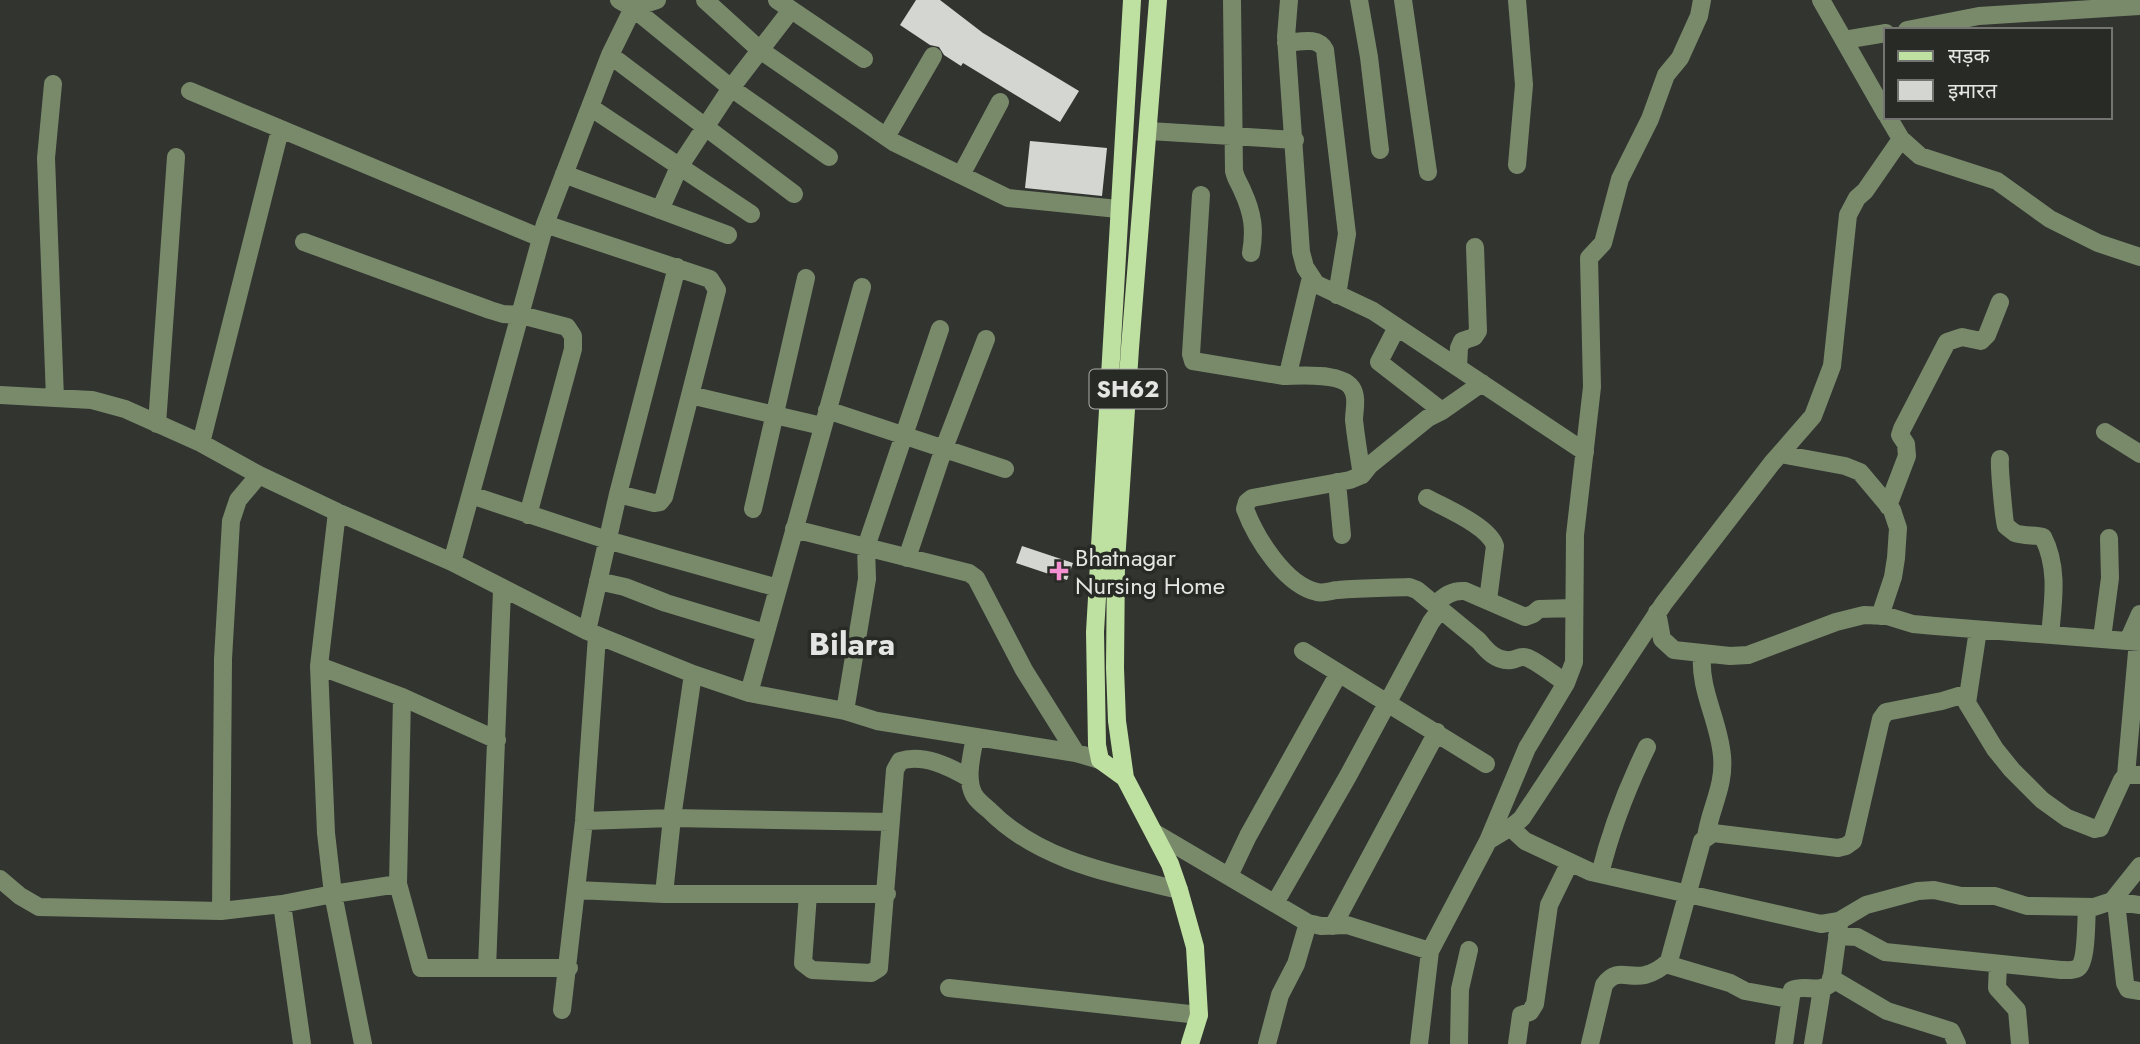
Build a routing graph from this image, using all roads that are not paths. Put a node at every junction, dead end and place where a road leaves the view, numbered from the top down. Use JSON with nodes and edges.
{"nodes":[{"id":1,"x":657,"y":0,"type":"edge"},
{"id":2,"x":705,"y":0,"type":"edge"},
{"id":3,"x":1132,"y":0,"type":"edge"},
{"id":4,"x":1158,"y":0,"type":"edge"},
{"id":5,"x":1232,"y":0,"type":"edge"},
{"id":6,"x":1289,"y":0,"type":"edge"},
{"id":7,"x":1359,"y":0,"type":"edge"},
{"id":8,"x":1403,"y":0,"type":"edge"},
{"id":9,"x":1517,"y":0,"type":"edge"},
{"id":10,"x":1702,"y":0,"type":"edge"},
{"id":11,"x":1821,"y":0,"type":"edge"},
{"id":12,"x":626,"y":4,"type":"edge"},
{"id":13,"x":784,"y":5,"type":"edge"},
{"id":14,"x":2140,"y":6,"type":"edge"},
{"id":15,"x":1917,"y":28,"type":"edge"},
{"id":16,"x":1884,"y":33,"type":"edge"},
{"id":17,"x":1844,"y":40,"type":"junction"},
{"id":18,"x":1286,"y":43,"type":"junction"},
{"id":19,"x":760,"y":50,"type":"junction"},
{"id":20,"x":610,"y":55,"type":"junction"},
{"id":21,"x":933,"y":56,"type":"dead end"},
{"id":22,"x":864,"y":59,"type":"dead end"},
{"id":23,"x":53,"y":84,"type":"dead end"},
{"id":24,"x":731,"y":88,"type":"junction"},
{"id":25,"x":190,"y":91,"type":"dead end"},
{"id":26,"x":1000,"y":102,"type":"dead end"},
{"id":27,"x":590,"y":107,"type":"junction"},
{"id":28,"x":1884,"y":110,"type":"edge"},
{"id":29,"x":1889,"y":119,"type":"edge"},
{"id":30,"x":706,"y":128,"type":"junction"},
{"id":31,"x":280,"y":130,"type":"junction"},
{"id":32,"x":1149,"y":131,"type":"junction"},
{"id":33,"x":1234,"y":136,"type":"junction"},
{"id":34,"x":886,"y":137,"type":"junction"},
{"id":35,"x":1901,"y":139,"type":"junction"},
{"id":36,"x":1295,"y":140,"type":"junction"},
{"id":37,"x":1380,"y":150,"type":"dead end"},
{"id":38,"x":176,"y":157,"type":"dead end"},
{"id":39,"x":829,"y":157,"type":"dead end"},
{"id":40,"x":1517,"y":165,"type":"dead end"},
{"id":41,"x":679,"y":167,"type":"junction"},
{"id":42,"x":1428,"y":172,"type":"dead end"},
{"id":43,"x":564,"y":174,"type":"junction"},
{"id":44,"x":961,"y":175,"type":"junction"},
{"id":45,"x":794,"y":194,"type":"dead end"},
{"id":46,"x":1202,"y":195,"type":"dead end"},
{"id":47,"x":1118,"y":209,"type":"junction"},
{"id":48,"x":660,"y":210,"type":"junction"},
{"id":49,"x":751,"y":215,"type":"dead end"},
{"id":50,"x":543,"y":231,"type":"junction"},
{"id":51,"x":728,"y":235,"type":"dead end"},
{"id":52,"x":304,"y":242,"type":"dead end"},
{"id":53,"x":1475,"y":247,"type":"dead end"},
{"id":54,"x":1251,"y":253,"type":"dead end"},
{"id":55,"x":2140,"y":257,"type":"edge"},
{"id":56,"x":677,"y":267,"type":"junction"},
{"id":57,"x":1311,"y":277,"type":"junction"},
{"id":58,"x":806,"y":278,"type":"dead end"},
{"id":59,"x":862,"y":287,"type":"dead end"},
{"id":60,"x":1337,"y":295,"type":"junction"},
{"id":61,"x":2000,"y":302,"type":"dead end"},
{"id":62,"x":521,"y":315,"type":"junction"},
{"id":63,"x":1397,"y":327,"type":"junction"},
{"id":64,"x":940,"y":329,"type":"dead end"},
{"id":65,"x":986,"y":339,"type":"dead end"},
{"id":66,"x":1458,"y":367,"type":"junction"},
{"id":67,"x":1284,"y":376,"type":"junction"},
{"id":68,"x":1482,"y":383,"type":"junction"},
{"id":69,"x":690,"y":395,"type":"junction"},
{"id":70,"x":0,"y":396,"type":"edge"},
{"id":71,"x":55,"y":398,"type":"junction"},
{"id":72,"x":1442,"y":411,"type":"junction"},
{"id":73,"x":775,"y":414,"type":"junction"},
{"id":74,"x":825,"y":418,"type":"junction"},
{"id":75,"x":157,"y":424,"type":"junction"},
{"id":76,"x":2105,"y":432,"type":"dead end"},
{"id":77,"x":904,"y":436,"type":"junction"},
{"id":78,"x":201,"y":443,"type":"junction"},
{"id":79,"x":944,"y":448,"type":"junction"},
{"id":80,"x":1586,"y":452,"type":"junction"},
{"id":81,"x":1780,"y":454,"type":"junction"},
{"id":82,"x":2140,"y":454,"type":"edge"},
{"id":83,"x":2000,"y":459,"type":"dead end"},
{"id":84,"x":1005,"y":469,"type":"dead end"},
{"id":85,"x":259,"y":475,"type":"junction"},
{"id":86,"x":1362,"y":475,"type":"junction"},
{"id":87,"x":1337,"y":482,"type":"junction"},
{"id":88,"x":618,"y":494,"type":"junction"},
{"id":89,"x":471,"y":495,"type":"junction"},
{"id":90,"x":1427,"y":498,"type":"dead end"},
{"id":91,"x":1888,"y":506,"type":"junction"},
{"id":92,"x":753,"y":509,"type":"dead end"},
{"id":93,"x":337,"y":512,"type":"junction"},
{"id":94,"x":528,"y":515,"type":"junction"},
{"id":95,"x":794,"y":529,"type":"junction"},
{"id":96,"x":1342,"y":535,"type":"dead end"},
{"id":97,"x":2109,"y":538,"type":"dead end"},
{"id":98,"x":607,"y":540,"type":"junction"},
{"id":99,"x":866,"y":547,"type":"junction"},
{"id":100,"x":907,"y":558,"type":"junction"},
{"id":101,"x":452,"y":562,"type":"junction"},
{"id":102,"x":598,"y":581,"type":"junction"},
{"id":103,"x":778,"y":588,"type":"junction"},
{"id":104,"x":502,"y":590,"type":"junction"},
{"id":105,"x":1488,"y":600,"type":"junction"},
{"id":106,"x":1437,"y":607,"type":"junction"},
{"id":107,"x":1574,"y":608,"type":"junction"},
{"id":108,"x":1657,"y":612,"type":"junction"},
{"id":109,"x":2140,"y":614,"type":"edge"},
{"id":110,"x":1880,"y":616,"type":"junction"},
{"id":111,"x":1978,"y":630,"type":"junction"},
{"id":112,"x":765,"y":633,"type":"junction"},
{"id":113,"x":592,"y":634,"type":"junction"},
{"id":114,"x":2050,"y":635,"type":"junction"},
{"id":115,"x":2102,"y":638,"type":"junction"},
{"id":116,"x":2135,"y":641,"type":"edge"},
{"id":117,"x":1303,"y":651,"type":"dead end"},
{"id":118,"x":1702,"y":654,"type":"junction"},
{"id":119,"x":319,"y":666,"type":"junction"},
{"id":120,"x":1339,"y":673,"type":"junction"},
{"id":121,"x":693,"y":674,"type":"junction"},
{"id":122,"x":1566,"y":683,"type":"junction"},
{"id":123,"x":749,"y":692,"type":"junction"},
{"id":124,"x":1968,"y":693,"type":"junction"},
{"id":125,"x":402,"y":697,"type":"junction"},
{"id":126,"x":1386,"y":704,"type":"junction"},
{"id":127,"x":845,"y":711,"type":"junction"},
{"id":128,"x":1437,"y":732,"type":"junction"},
{"id":129,"x":975,"y":737,"type":"junction"},
{"id":130,"x":497,"y":740,"type":"junction"},
{"id":131,"x":1647,"y":747,"type":"dead end"},
{"id":132,"x":1076,"y":753,"type":"junction"},
{"id":133,"x":1100,"y":760,"type":"junction"},
{"id":134,"x":1486,"y":764,"type":"dead end"},
{"id":135,"x":2133,"y":775,"type":"edge"},
{"id":136,"x":969,"y":778,"type":"junction"},
{"id":137,"x":1125,"y":778,"type":"junction"},
{"id":138,"x":672,"y":818,"type":"junction"},
{"id":139,"x":584,"y":821,"type":"junction"},
{"id":140,"x":891,"y":822,"type":"junction"},
{"id":141,"x":1511,"y":828,"type":"junction"},
{"id":142,"x":1155,"y":832,"type":"junction"},
{"id":143,"x":1706,"y":837,"type":"junction"},
{"id":144,"x":1489,"y":841,"type":"junction"},
{"id":145,"x":1570,"y":862,"type":"junction"},
{"id":146,"x":2140,"y":866,"type":"edge"},
{"id":147,"x":1600,"y":874,"type":"junction"},
{"id":148,"x":1229,"y":876,"type":"junction"},
{"id":149,"x":0,"y":879,"type":"edge"},
{"id":150,"x":398,"y":884,"type":"junction"},
{"id":151,"x":576,"y":890,"type":"junction"},
{"id":152,"x":1180,"y":890,"type":"junction"},
{"id":153,"x":333,"y":894,"type":"junction"},
{"id":154,"x":664,"y":894,"type":"junction"},
{"id":155,"x":808,"y":894,"type":"junction"},
{"id":156,"x":887,"y":894,"type":"junction"},
{"id":157,"x":1689,"y":894,"type":"junction"},
{"id":158,"x":2114,"y":902,"type":"junction"},
{"id":159,"x":1275,"y":903,"type":"junction"},
{"id":160,"x":282,"y":904,"type":"junction"},
{"id":161,"x":2140,"y":905,"type":"edge"},
{"id":162,"x":2087,"y":907,"type":"junction"},
{"id":163,"x":221,"y":911,"type":"junction"},
{"id":164,"x":1308,"y":923,"type":"junction"},
{"id":165,"x":1332,"y":926,"type":"junction"},
{"id":166,"x":1838,"y":928,"type":"junction"},
{"id":167,"x":1468,"y":950,"type":"dead end"},
{"id":168,"x":1430,"y":951,"type":"junction"},
{"id":169,"x":1666,"y":964,"type":"junction"},
{"id":170,"x":1998,"y":964,"type":"junction"},
{"id":171,"x":486,"y":968,"type":"junction"},
{"id":172,"x":569,"y":968,"type":"junction"},
{"id":173,"x":1826,"y":983,"type":"junction"},
{"id":174,"x":949,"y":988,"type":"dead end"},
{"id":175,"x":2140,"y":991,"type":"edge"},
{"id":176,"x":1789,"y":999,"type":"junction"},
{"id":177,"x":562,"y":1010,"type":"dead end"},
{"id":178,"x":1199,"y":1015,"type":"junction"},
{"id":179,"x":302,"y":1044,"type":"edge"},
{"id":180,"x":363,"y":1044,"type":"edge"},
{"id":181,"x":1190,"y":1044,"type":"edge"},
{"id":182,"x":1267,"y":1044,"type":"edge"},
{"id":183,"x":1419,"y":1044,"type":"edge"},
{"id":184,"x":1459,"y":1044,"type":"edge"},
{"id":185,"x":1517,"y":1044,"type":"edge"},
{"id":186,"x":1590,"y":1044,"type":"edge"},
{"id":187,"x":1784,"y":1044,"type":"edge"},
{"id":188,"x":1813,"y":1044,"type":"edge"},
{"id":189,"x":1957,"y":1044,"type":"edge"},
{"id":190,"x":2020,"y":1044,"type":"edge"}],
"edges":[{"from":1,"to":12,"type":"street"},
{"from":2,"to":19,"type":"street"},
{"from":3,"to":47,"type":"main road"},
{"from":4,"to":32,"type":"main road","number":"SH62"},
{"from":5,"to":33,"type":"street"},
{"from":6,"to":18,"type":"street"},
{"from":7,"to":37,"type":"street"},
{"from":8,"to":42,"type":"street"},
{"from":9,"to":40,"type":"street"},
{"from":10,"to":80,"type":"street"},
{"from":11,"to":17,"type":"street"},
{"from":12,"to":20,"type":"street"},
{"from":12,"to":24,"type":"street"},
{"from":13,"to":19,"type":"street"},
{"from":13,"to":22,"type":"street"},
{"from":14,"to":15,"type":"street"},
{"from":16,"to":17,"type":"street"},
{"from":17,"to":28,"type":"street"},
{"from":18,"to":36,"type":"street"},
{"from":18,"to":60,"type":"street"},
{"from":19,"to":24,"type":"street"},
{"from":19,"to":34,"type":"street"},
{"from":20,"to":27,"type":"street"},
{"from":20,"to":30,"type":"street"},
{"from":21,"to":34,"type":"street"},
{"from":23,"to":71,"type":"street"},
{"from":24,"to":30,"type":"street"},
{"from":24,"to":39,"type":"street"},
{"from":25,"to":31,"type":"street"},
{"from":26,"to":44,"type":"street"},
{"from":27,"to":41,"type":"street"},
{"from":27,"to":43,"type":"street"},
{"from":29,"to":35,"type":"street"},
{"from":30,"to":41,"type":"street"},
{"from":30,"to":45,"type":"street"},
{"from":31,"to":50,"type":"street"},
{"from":31,"to":78,"type":"street"},
{"from":32,"to":33,"type":"street"},
{"from":32,"to":137,"type":"main road","number":"SH62"},
{"from":33,"to":36,"type":"street"},
{"from":33,"to":54,"type":"street"},
{"from":34,"to":44,"type":"street"},
{"from":35,"to":55,"type":"street"},
{"from":35,"to":81,"type":"street"},
{"from":36,"to":57,"type":"street"},
{"from":38,"to":75,"type":"street"},
{"from":41,"to":48,"type":"street"},
{"from":41,"to":49,"type":"street"},
{"from":43,"to":48,"type":"street"},
{"from":43,"to":50,"type":"street"},
{"from":44,"to":47,"type":"street"},
{"from":46,"to":67,"type":"street"},
{"from":47,"to":133,"type":"main road"},
{"from":48,"to":51,"type":"street"},
{"from":50,"to":56,"type":"street"},
{"from":50,"to":62,"type":"street"},
{"from":52,"to":62,"type":"street"},
{"from":53,"to":66,"type":"street"},
{"from":56,"to":69,"type":"street"},
{"from":56,"to":88,"type":"street"},
{"from":57,"to":60,"type":"street"},
{"from":57,"to":67,"type":"street"},
{"from":58,"to":73,"type":"street"},
{"from":59,"to":74,"type":"street"},
{"from":60,"to":63,"type":"street"},
{"from":61,"to":91,"type":"street"},
{"from":62,"to":89,"type":"street"},
{"from":62,"to":94,"type":"street"},
{"from":63,"to":66,"type":"street"},
{"from":63,"to":72,"type":"street"},
{"from":64,"to":77,"type":"street"},
{"from":65,"to":79,"type":"street"},
{"from":66,"to":68,"type":"street"},
{"from":67,"to":86,"type":"street"},
{"from":68,"to":72,"type":"street"},
{"from":68,"to":80,"type":"street"},
{"from":69,"to":73,"type":"street"},
{"from":69,"to":88,"type":"street"},
{"from":70,"to":71,"type":"street"},
{"from":71,"to":75,"type":"street"},
{"from":72,"to":86,"type":"street"},
{"from":73,"to":74,"type":"street"},
{"from":73,"to":92,"type":"street"},
{"from":74,"to":77,"type":"street"},
{"from":74,"to":95,"type":"street"},
{"from":75,"to":78,"type":"street"},
{"from":76,"to":82,"type":"street"},
{"from":77,"to":79,"type":"street"},
{"from":77,"to":99,"type":"street"},
{"from":78,"to":85,"type":"street"},
{"from":79,"to":84,"type":"street"},
{"from":79,"to":100,"type":"street"},
{"from":80,"to":107,"type":"street"},
{"from":81,"to":91,"type":"street"},
{"from":81,"to":108,"type":"street"},
{"from":83,"to":114,"type":"street"},
{"from":85,"to":93,"type":"street"},
{"from":85,"to":163,"type":"street"},
{"from":86,"to":87,"type":"street"},
{"from":87,"to":96,"type":"street"},
{"from":87,"to":106,"type":"street"},
{"from":88,"to":98,"type":"street"},
{"from":89,"to":94,"type":"street"},
{"from":89,"to":101,"type":"street"},
{"from":90,"to":105,"type":"street"},
{"from":91,"to":110,"type":"street"},
{"from":93,"to":101,"type":"street"},
{"from":93,"to":119,"type":"street"},
{"from":94,"to":98,"type":"street"},
{"from":95,"to":99,"type":"street"},
{"from":95,"to":103,"type":"street"},
{"from":97,"to":115,"type":"street"},
{"from":98,"to":102,"type":"street"},
{"from":98,"to":103,"type":"street"},
{"from":99,"to":100,"type":"street"},
{"from":99,"to":127,"type":"street"},
{"from":100,"to":132,"type":"street"},
{"from":101,"to":104,"type":"street"},
{"from":102,"to":112,"type":"street"},
{"from":102,"to":113,"type":"street"},
{"from":103,"to":112,"type":"street"},
{"from":104,"to":113,"type":"street"},
{"from":104,"to":130,"type":"street"},
{"from":105,"to":106,"type":"street"},
{"from":105,"to":107,"type":"street"},
{"from":106,"to":122,"type":"street"},
{"from":106,"to":126,"type":"street"},
{"from":107,"to":122,"type":"street"},
{"from":108,"to":118,"type":"street"},
{"from":108,"to":141,"type":"street"},
{"from":109,"to":116,"type":"street"},
{"from":110,"to":111,"type":"street"},
{"from":110,"to":118,"type":"street"},
{"from":111,"to":114,"type":"street"},
{"from":111,"to":124,"type":"street"},
{"from":112,"to":123,"type":"street"},
{"from":113,"to":121,"type":"street"},
{"from":113,"to":139,"type":"street"},
{"from":114,"to":115,"type":"street"},
{"from":115,"to":116,"type":"street"},
{"from":116,"to":135,"type":"street"},
{"from":117,"to":120,"type":"street"},
{"from":118,"to":143,"type":"street"},
{"from":119,"to":125,"type":"street"},
{"from":119,"to":153,"type":"street"},
{"from":120,"to":126,"type":"street"},
{"from":120,"to":148,"type":"street"},
{"from":121,"to":123,"type":"street"},
{"from":121,"to":138,"type":"street"},
{"from":122,"to":144,"type":"street"},
{"from":123,"to":127,"type":"street"},
{"from":124,"to":135,"type":"street"},
{"from":124,"to":143,"type":"street"},
{"from":125,"to":130,"type":"street"},
{"from":125,"to":150,"type":"street"},
{"from":126,"to":128,"type":"street"},
{"from":126,"to":159,"type":"street"},
{"from":127,"to":129,"type":"street"},
{"from":128,"to":134,"type":"street"},
{"from":128,"to":165,"type":"street"},
{"from":129,"to":132,"type":"street"},
{"from":129,"to":136,"type":"street"},
{"from":130,"to":171,"type":"street"},
{"from":131,"to":147,"type":"street"},
{"from":132,"to":133,"type":"street"},
{"from":133,"to":137,"type":"main road"},
{"from":136,"to":140,"type":"street"},
{"from":136,"to":152,"type":"street"},
{"from":137,"to":142,"type":"main road","number":"SH62"},
{"from":138,"to":139,"type":"street"},
{"from":138,"to":140,"type":"street"},
{"from":138,"to":154,"type":"street"},
{"from":139,"to":151,"type":"street"},
{"from":140,"to":156,"type":"street"},
{"from":141,"to":144,"type":"street"},
{"from":141,"to":145,"type":"street"},
{"from":142,"to":148,"type":"street"},
{"from":142,"to":152,"type":"main road","number":"SH62"},
{"from":143,"to":157,"type":"street"},
{"from":144,"to":168,"type":"street"},
{"from":145,"to":147,"type":"street"},
{"from":145,"to":185,"type":"street"},
{"from":146,"to":158,"type":"street"},
{"from":147,"to":157,"type":"street"},
{"from":148,"to":159,"type":"street"},
{"from":149,"to":163,"type":"street"},
{"from":150,"to":153,"type":"street"},
{"from":150,"to":171,"type":"street"},
{"from":151,"to":154,"type":"street"},
{"from":151,"to":172,"type":"street"},
{"from":152,"to":178,"type":"main road","number":"SH62"},
{"from":153,"to":160,"type":"street"},
{"from":153,"to":180,"type":"street"},
{"from":154,"to":155,"type":"street"},
{"from":155,"to":156,"type":"street"},
{"from":155,"to":156,"type":"street"},
{"from":157,"to":166,"type":"street"},
{"from":157,"to":169,"type":"street"},
{"from":158,"to":161,"type":"street"},
{"from":158,"to":162,"type":"street"},
{"from":158,"to":175,"type":"street"},
{"from":159,"to":164,"type":"street"},
{"from":160,"to":163,"type":"street"},
{"from":160,"to":179,"type":"street"},
{"from":162,"to":166,"type":"street"},
{"from":162,"to":170,"type":"street"},
{"from":164,"to":165,"type":"street"},
{"from":164,"to":182,"type":"street"},
{"from":165,"to":168,"type":"street"},
{"from":166,"to":170,"type":"street"},
{"from":166,"to":173,"type":"street"},
{"from":167,"to":184,"type":"street"},
{"from":168,"to":183,"type":"street"},
{"from":169,"to":176,"type":"street"},
{"from":169,"to":186,"type":"street"},
{"from":170,"to":190,"type":"street"},
{"from":171,"to":172,"type":"street"},
{"from":172,"to":177,"type":"street"},
{"from":173,"to":176,"type":"street"},
{"from":173,"to":188,"type":"street"},
{"from":173,"to":189,"type":"street"},
{"from":174,"to":178,"type":"street"},
{"from":176,"to":187,"type":"street"},
{"from":178,"to":181,"type":"main road","number":"SH62"}]}
